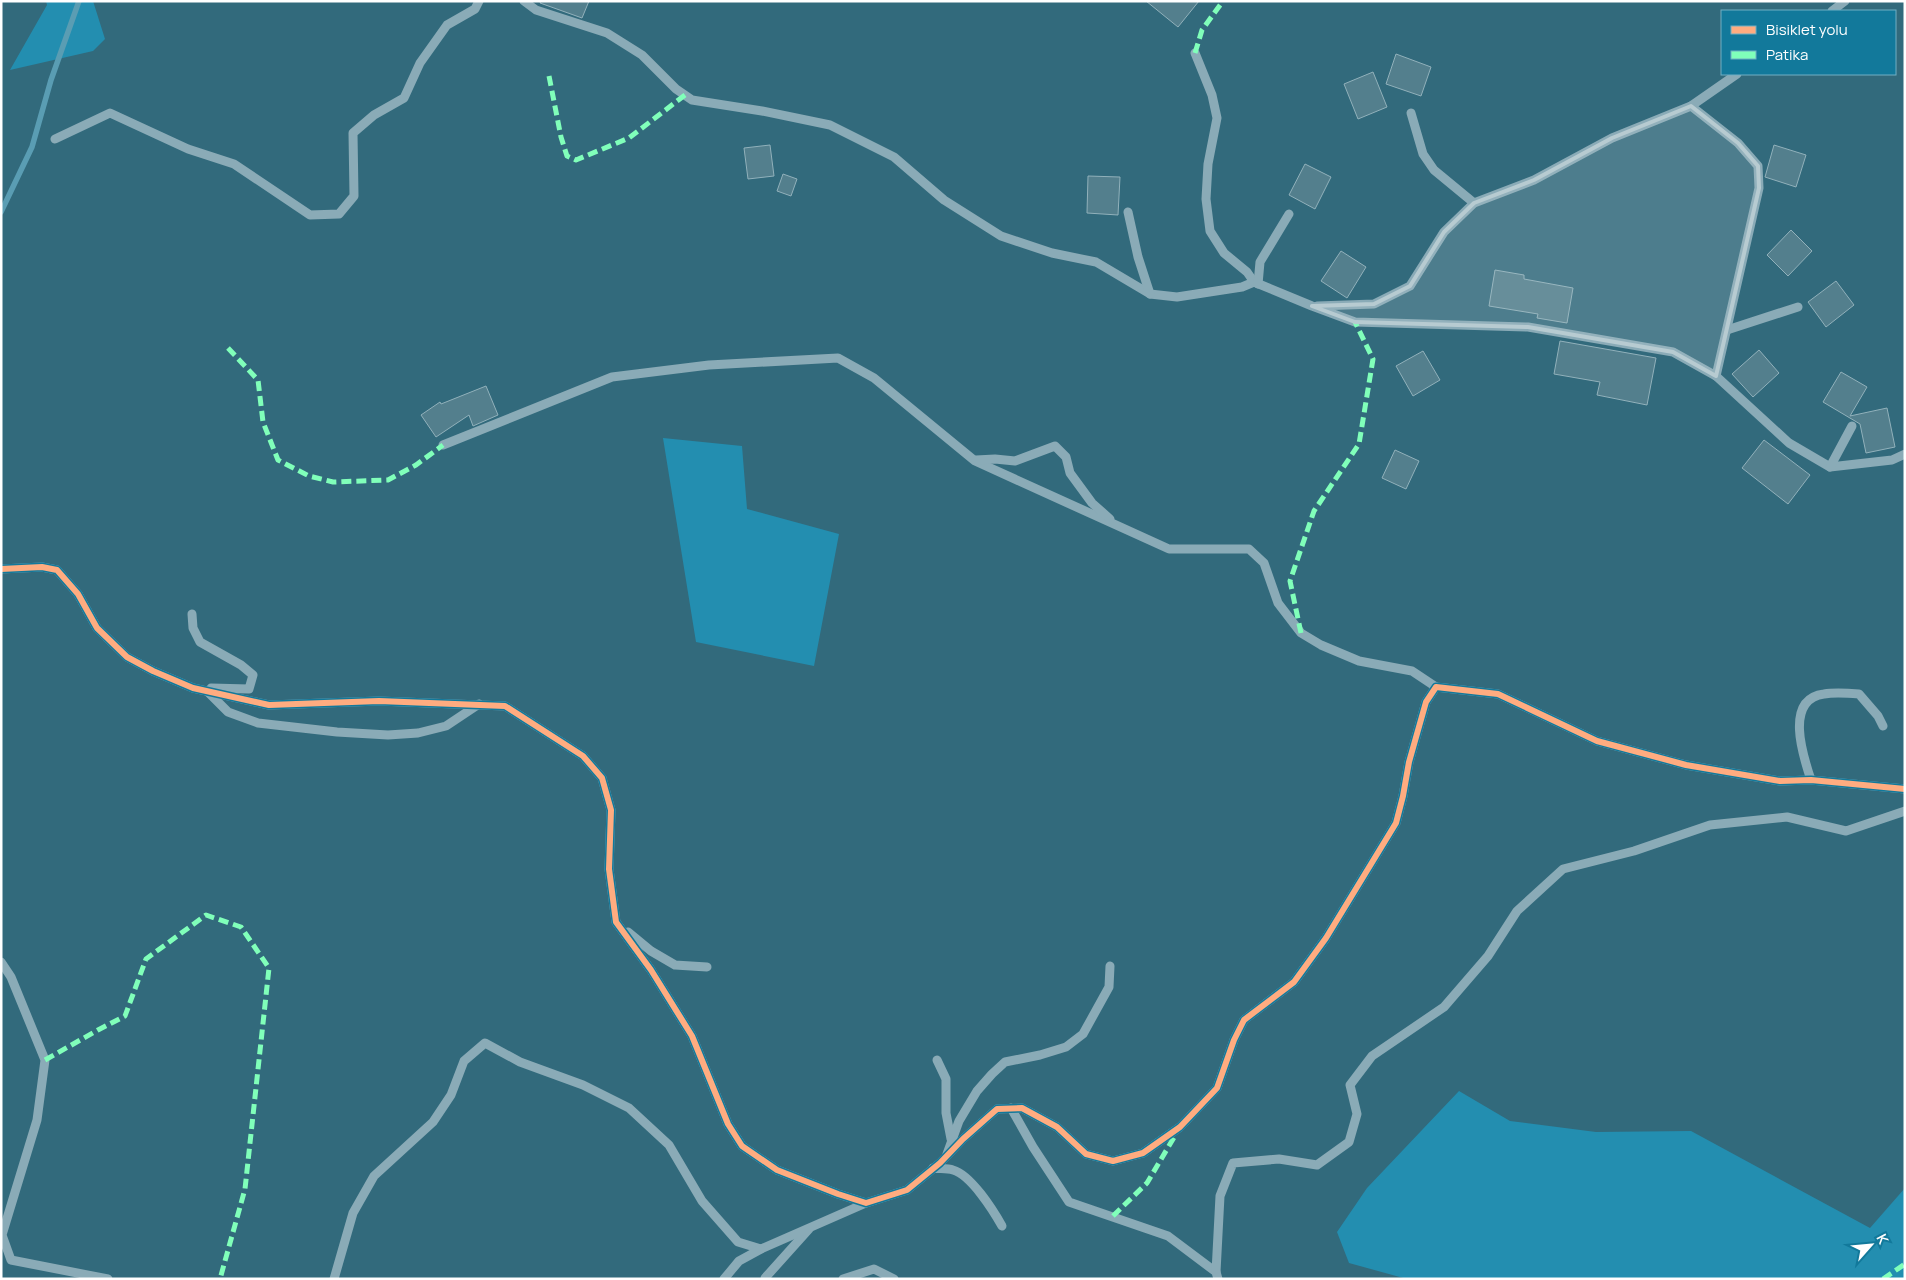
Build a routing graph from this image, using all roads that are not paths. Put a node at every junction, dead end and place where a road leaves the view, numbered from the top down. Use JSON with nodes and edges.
{"nodes":[{"id":1,"x":479,"y":1,"type":"edge"},
{"id":2,"x":524,"y":1,"type":"edge"},
{"id":3,"x":1845,"y":1,"type":"edge"},
{"id":4,"x":1833,"y":10,"type":"edge"},
{"id":5,"x":1195,"y":53,"type":"dead end"},
{"id":6,"x":1735,"y":75,"type":"edge"},
{"id":7,"x":1691,"y":106,"type":"junction"},
{"id":8,"x":1411,"y":113,"type":"dead end"},
{"id":9,"x":55,"y":139,"type":"dead end"},
{"id":10,"x":1474,"y":203,"type":"junction"},
{"id":11,"x":1128,"y":212,"type":"dead end"},
{"id":12,"x":1289,"y":214,"type":"dead end"},
{"id":13,"x":1256,"y":283,"type":"junction"},
{"id":14,"x":1150,"y":294,"type":"junction"},
{"id":15,"x":1312,"y":306,"type":"junction"},
{"id":16,"x":1798,"y":307,"type":"dead end"},
{"id":17,"x":1727,"y":330,"type":"junction"},
{"id":18,"x":1716,"y":376,"type":"junction"},
{"id":19,"x":1852,"y":426,"type":"dead end"},
{"id":20,"x":443,"y":445,"type":"dead end"},
{"id":21,"x":1905,"y":454,"type":"edge"},
{"id":22,"x":975,"y":461,"type":"junction"},
{"id":23,"x":1830,"y":467,"type":"junction"},
{"id":24,"x":1117,"y":526,"type":"junction"},
{"id":25,"x":1,"y":569,"type":"edge"},
{"id":26,"x":192,"y":614,"type":"dead end"},
{"id":27,"x":1436,"y":687,"type":"junction"},
{"id":28,"x":193,"y":688,"type":"junction"},
{"id":29,"x":208,"y":692,"type":"junction"},
{"id":30,"x":479,"y":704,"type":"junction"},
{"id":31,"x":1883,"y":726,"type":"dead end"},
{"id":32,"x":1811,"y":780,"type":"junction"},
{"id":33,"x":1905,"y":789,"type":"edge"},
{"id":34,"x":1905,"y":810,"type":"edge"},
{"id":35,"x":616,"y":922,"type":"junction"},
{"id":36,"x":1,"y":962,"type":"edge"},
{"id":37,"x":1110,"y":966,"type":"dead end"},
{"id":38,"x":707,"y":967,"type":"dead end"},
{"id":39,"x":937,"y":1060,"type":"dead end"},
{"id":40,"x":1011,"y":1108,"type":"junction"},
{"id":41,"x":951,"y":1142,"type":"junction"},
{"id":42,"x":946,"y":1157,"type":"junction"},
{"id":43,"x":933,"y":1168,"type":"junction"},
{"id":44,"x":866,"y":1203,"type":"junction"},
{"id":45,"x":813,"y":1225,"type":"junction"},
{"id":46,"x":1002,"y":1226,"type":"dead end"},
{"id":47,"x":761,"y":1249,"type":"junction"},
{"id":48,"x":1217,"y":1275,"type":"edge"},
{"id":49,"x":765,"y":1278,"type":"edge"},
{"id":50,"x":108,"y":1279,"type":"edge"},
{"id":51,"x":334,"y":1279,"type":"edge"},
{"id":52,"x":724,"y":1279,"type":"edge"},
{"id":53,"x":843,"y":1279,"type":"edge"},
{"id":54,"x":894,"y":1279,"type":"edge"}],
"edges":[{"from":1,"to":9,"type":"street"},
{"from":2,"to":14,"type":"street"},
{"from":3,"to":4,"type":"street"},
{"from":5,"to":13,"type":"street"},
{"from":6,"to":7,"type":"street"},
{"from":7,"to":10,"type":"street"},
{"from":7,"to":17,"type":"street"},
{"from":8,"to":10,"type":"street"},
{"from":10,"to":15,"type":"street"},
{"from":11,"to":14,"type":"street"},
{"from":12,"to":13,"type":"street"},
{"from":13,"to":14,"type":"street"},
{"from":13,"to":15,"type":"street"},
{"from":15,"to":18,"type":"street"},
{"from":16,"to":17,"type":"street"},
{"from":17,"to":18,"type":"street"},
{"from":18,"to":23,"type":"street"},
{"from":19,"to":23,"type":"street"},
{"from":20,"to":22,"type":"street"},
{"from":21,"to":23,"type":"street"},
{"from":22,"to":24,"type":"street"},
{"from":22,"to":24,"type":"street"},
{"from":24,"to":27,"type":"street"},
{"from":25,"to":28,"type":"street"},
{"from":26,"to":28,"type":"street"},
{"from":27,"to":32,"type":"street"},
{"from":27,"to":40,"type":"street"},
{"from":28,"to":29,"type":"street"},
{"from":29,"to":30,"type":"street"},
{"from":29,"to":30,"type":"street"},
{"from":30,"to":35,"type":"street"},
{"from":31,"to":32,"type":"street"},
{"from":32,"to":33,"type":"street"},
{"from":34,"to":48,"type":"street"},
{"from":35,"to":38,"type":"street"},
{"from":35,"to":44,"type":"street"},
{"from":36,"to":50,"type":"street"},
{"from":37,"to":41,"type":"street"},
{"from":39,"to":41,"type":"street"},
{"from":40,"to":42,"type":"street"},
{"from":40,"to":48,"type":"street"},
{"from":41,"to":42,"type":"street"},
{"from":42,"to":43,"type":"street"},
{"from":43,"to":44,"type":"street"},
{"from":43,"to":46,"type":"street"},
{"from":44,"to":45,"type":"street"},
{"from":45,"to":47,"type":"street"},
{"from":45,"to":49,"type":"street"},
{"from":47,"to":51,"type":"street"},
{"from":47,"to":52,"type":"street"},
{"from":53,"to":54,"type":"street"}]}
